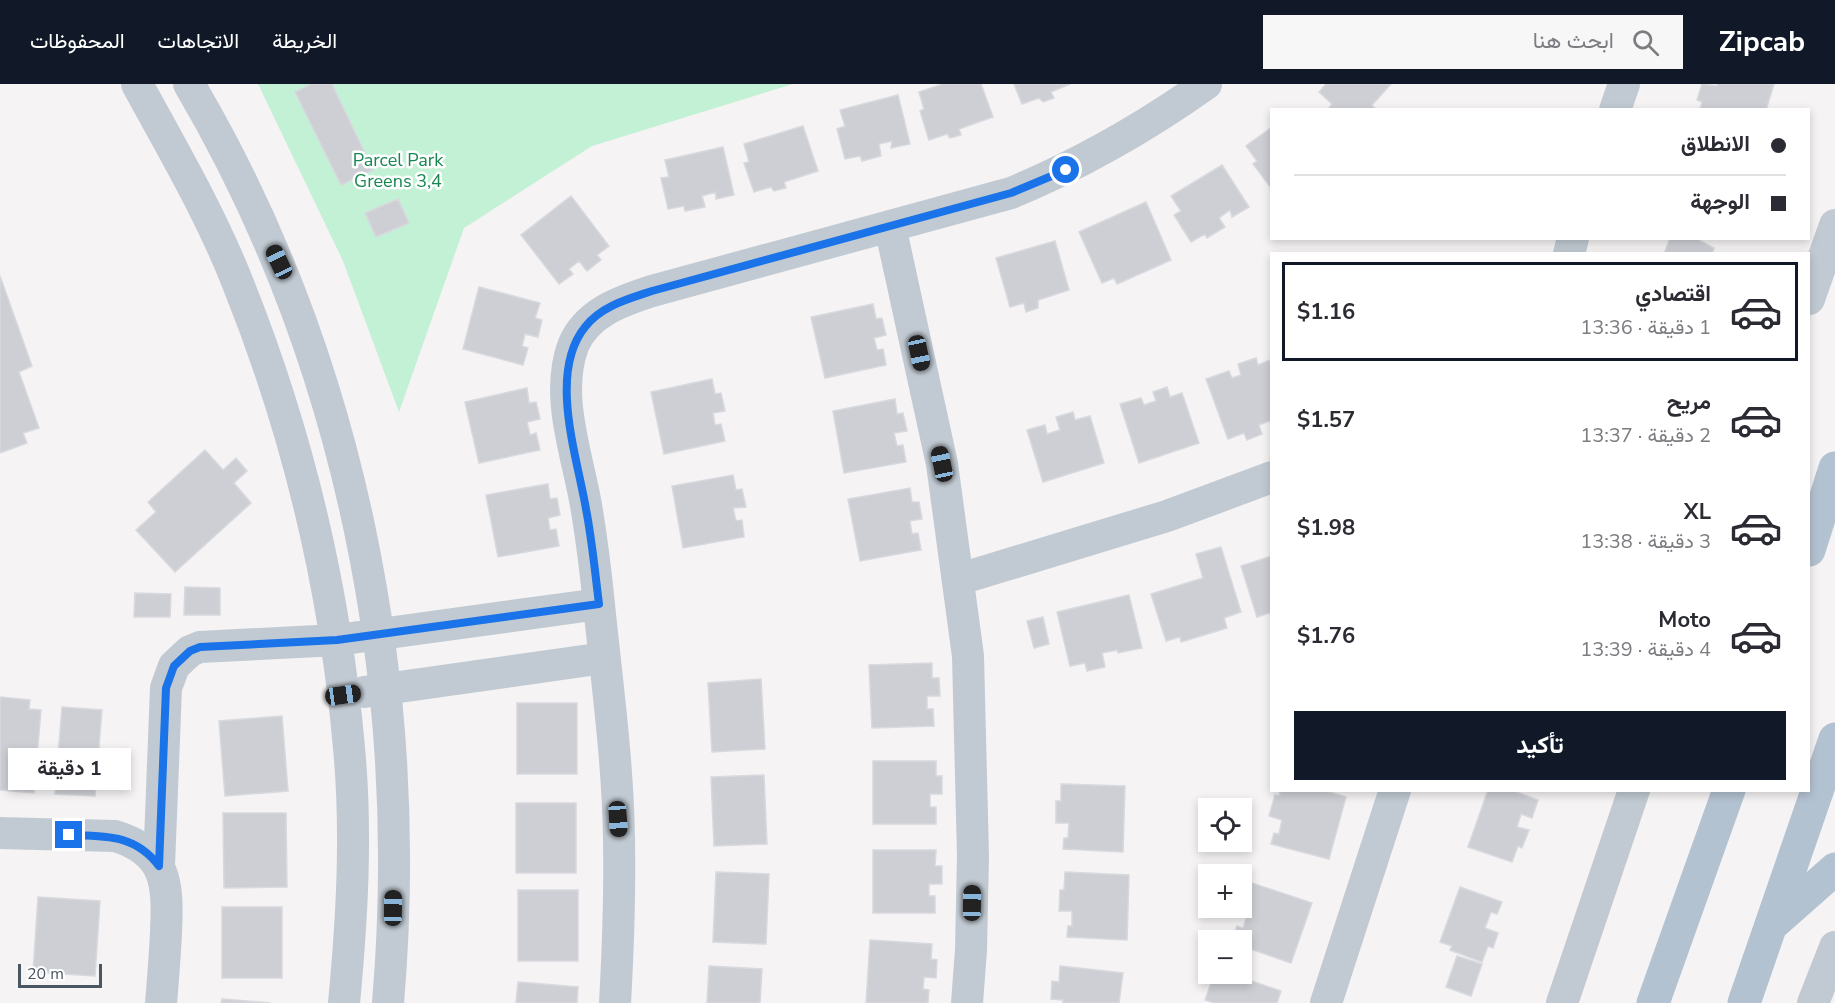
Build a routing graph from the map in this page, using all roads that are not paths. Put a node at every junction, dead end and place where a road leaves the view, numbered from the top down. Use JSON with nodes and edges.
{"nodes":[{"id":1,"x":137,"y":84,"type":"edge"},
{"id":2,"x":189,"y":84,"type":"edge"},
{"id":3,"x":1206,"y":84,"type":"edge"},
{"id":4,"x":1624,"y":84,"type":"edge"},
{"id":5,"x":1617,"y":108,"type":"edge"},
{"id":6,"x":1835,"y":225,"type":"edge"},
{"id":7,"x":890,"y":226,"type":"junction"},
{"id":8,"x":1810,"y":296,"type":"edge"},
{"id":9,"x":1835,"y":468,"type":"edge"},
{"id":10,"x":1270,"y":478,"type":"edge"},
{"id":11,"x":1810,"y":547,"type":"edge"},
{"id":12,"x":960,"y":579,"type":"junction"},
{"id":13,"x":599,"y":604,"type":"junction"},
{"id":14,"x":378,"y":633,"type":"junction"},
{"id":15,"x":337,"y":640,"type":"junction"},
{"id":16,"x":604,"y":658,"type":"junction"},
{"id":17,"x":384,"y":689,"type":"junction"},
{"id":18,"x":343,"y":695,"type":"junction"},
{"id":19,"x":1835,"y":739,"type":"edge"},
{"id":20,"x":1394,"y":792,"type":"edge"},
{"id":21,"x":1634,"y":792,"type":"edge"},
{"id":22,"x":1728,"y":792,"type":"edge"},
{"id":23,"x":0,"y":833,"type":"edge"},
{"id":24,"x":159,"y":866,"type":"junction"},
{"id":25,"x":1835,"y":869,"type":"edge"},
{"id":26,"x":1773,"y":924,"type":"junction"},
{"id":27,"x":1835,"y":947,"type":"edge"},
{"id":28,"x":161,"y":1003,"type":"edge"},
{"id":29,"x":344,"y":1003,"type":"edge"},
{"id":30,"x":387,"y":1003,"type":"edge"},
{"id":31,"x":615,"y":1003,"type":"edge"},
{"id":32,"x":968,"y":1003,"type":"edge"},
{"id":33,"x":1326,"y":1003,"type":"edge"},
{"id":34,"x":1562,"y":1003,"type":"edge"},
{"id":35,"x":1653,"y":1003,"type":"edge"},
{"id":36,"x":1744,"y":1003,"type":"edge"},
{"id":37,"x":1813,"y":1003,"type":"edge"}],
"edges":[{"from":1,"to":15,"type":"street"},
{"from":2,"to":14,"type":"street"},
{"from":3,"to":7,"type":"street"},
{"from":4,"to":5,"type":"street"},
{"from":6,"to":8,"type":"street"},
{"from":7,"to":12,"type":"street"},
{"from":7,"to":13,"type":"street"},
{"from":9,"to":11,"type":"main road"},
{"from":10,"to":12,"type":"street"},
{"from":12,"to":32,"type":"street"},
{"from":13,"to":14,"type":"street"},
{"from":13,"to":16,"type":"street"},
{"from":14,"to":15,"type":"street"},
{"from":14,"to":17,"type":"street"},
{"from":15,"to":18,"type":"street"},
{"from":15,"to":24,"type":"street"},
{"from":16,"to":17,"type":"street"},
{"from":16,"to":31,"type":"street"},
{"from":17,"to":18,"type":"street"},
{"from":17,"to":30,"type":"street"},
{"from":18,"to":29,"type":"street"},
{"from":19,"to":26,"type":"main road"},
{"from":20,"to":33,"type":"street"},
{"from":21,"to":34,"type":"street"},
{"from":22,"to":35,"type":"main road"},
{"from":23,"to":24,"type":"street"},
{"from":24,"to":28,"type":"street"},
{"from":25,"to":26,"type":"main road"},
{"from":26,"to":36,"type":"main road"},
{"from":27,"to":37,"type":"street"}]}
